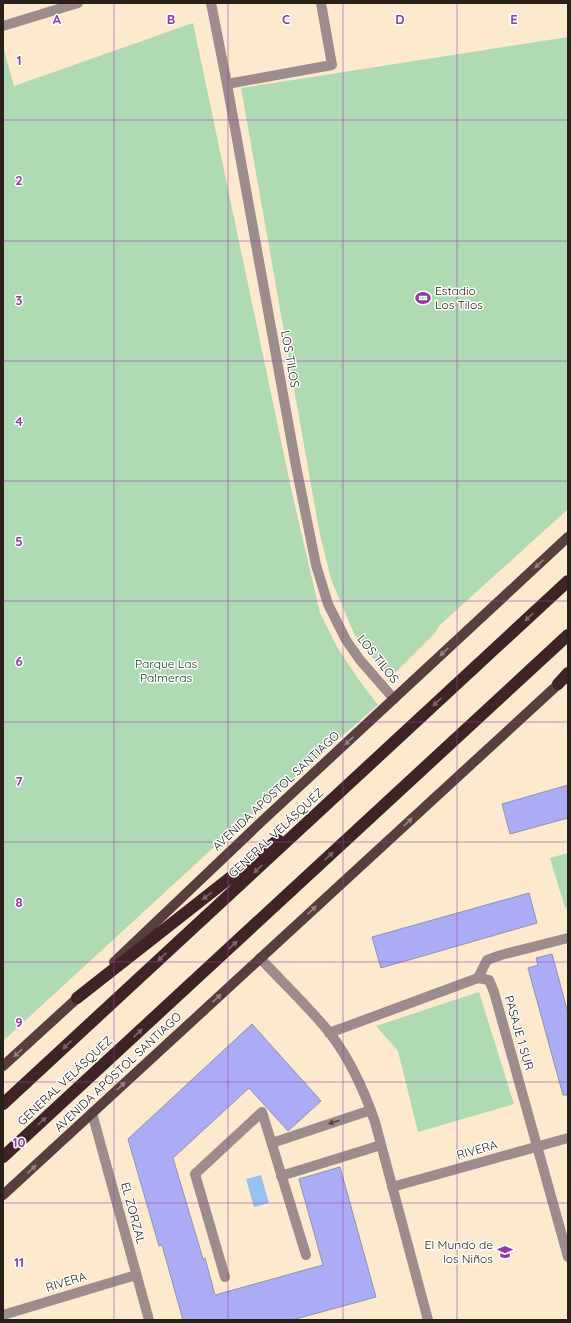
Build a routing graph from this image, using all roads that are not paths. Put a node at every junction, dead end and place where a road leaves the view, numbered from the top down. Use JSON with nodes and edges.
{"nodes":[{"id":1,"x":78,"y":3,"type":"edge"},
{"id":2,"x":211,"y":3,"type":"edge"},
{"id":3,"x":321,"y":3,"type":"edge"},
{"id":4,"x":4,"y":23,"type":"edge"},
{"id":5,"x":227,"y":84,"type":"junction"},
{"id":6,"x":568,"y":537,"type":"edge"},
{"id":7,"x":568,"y":582,"type":"edge"},
{"id":8,"x":568,"y":635,"type":"edge"},
{"id":9,"x":568,"y":674,"type":"edge"},
{"id":10,"x":558,"y":684,"type":"joint"},
{"id":11,"x":394,"y":699,"type":"junction"},
{"id":12,"x":348,"y":785,"type":"junction"},
{"id":13,"x":568,"y":938,"type":"edge"},
{"id":14,"x":260,"y":958,"type":"junction"},
{"id":15,"x":478,"y":978,"type":"junction"},
{"id":16,"x":77,"y":998,"type":"junction"},
{"id":17,"x":329,"y":1033,"type":"junction"},
{"id":18,"x":3,"y":1066,"type":"edge"},
{"id":19,"x":3,"y":1104,"type":"edge"},
{"id":20,"x":371,"y":1110,"type":"junction"},
{"id":21,"x":92,"y":1113,"type":"junction"},
{"id":22,"x":568,"y":1138,"type":"edge"},
{"id":23,"x":272,"y":1143,"type":"junction"},
{"id":24,"x":381,"y":1145,"type":"junction"},
{"id":25,"x":537,"y":1147,"type":"junction"},
{"id":26,"x":3,"y":1157,"type":"edge"},
{"id":27,"x":281,"y":1176,"type":"junction"},
{"id":28,"x":392,"y":1187,"type":"junction"},
{"id":29,"x":3,"y":1195,"type":"edge"},
{"id":30,"x":306,"y":1255,"type":"dead end"},
{"id":31,"x":568,"y":1257,"type":"edge"},
{"id":32,"x":136,"y":1275,"type":"junction"},
{"id":33,"x":225,"y":1277,"type":"dead end"},
{"id":34,"x":3,"y":1315,"type":"edge"},
{"id":35,"x":149,"y":1320,"type":"edge"},
{"id":36,"x":428,"y":1320,"type":"edge"}],
"edges":[{"from":1,"to":4,"type":"street"},
{"from":2,"to":5,"type":"street","name":"LOS TILOS"},
{"from":3,"to":5,"type":"street"},
{"from":5,"to":11,"type":"street","name":"LOS TILOS"},
{"from":6,"to":11,"type":"main road","name":"AVENIDA APÓSTOL SANTIAGO","one_way":true},
{"from":7,"to":12,"type":"highway","name":"GENERAL VELÁSQUEZ","one_way":true},
{"from":26,"to":8,"type":"highway","name":"GENERAL VELÁSQUEZ","one_way":true},
{"from":9,"to":10,"type":"highway"},
{"from":14,"to":10,"type":"main road","name":"AVENIDA APÓSTOL SANTIAGO","one_way":true},
{"from":11,"to":16,"type":"main road","name":"AVENIDA APÓSTOL SANTIAGO","one_way":true},
{"from":12,"to":16,"type":"highway","one_way":true},
{"from":12,"to":19,"type":"highway","name":"GENERAL VELÁSQUEZ","one_way":true},
{"from":13,"to":15,"type":"street"},
{"from":14,"to":17,"type":"street"},
{"from":21,"to":14,"type":"main road","name":"AVENIDA APÓSTOL SANTIAGO","one_way":true},
{"from":15,"to":17,"type":"street"},
{"from":15,"to":25,"type":"street","name":"PASAJE 1 SUR"},
{"from":16,"to":18,"type":"main road","name":"AVENIDA APÓSTOL SANTIAGO","one_way":true},
{"from":17,"to":20,"type":"street"},
{"from":20,"to":23,"type":"street","one_way":true},
{"from":20,"to":24,"type":"street"},
{"from":29,"to":21,"type":"main road","name":"AVENIDA APÓSTOL SANTIAGO","one_way":true},
{"from":21,"to":32,"type":"street","name":"EL ZORZAL"},
{"from":22,"to":25,"type":"street","name":"RIVERA"},
{"from":23,"to":27,"type":"street"},
{"from":23,"to":33,"type":"street"},
{"from":24,"to":27,"type":"street"},
{"from":24,"to":28,"type":"street"},
{"from":25,"to":28,"type":"street","name":"RIVERA"},
{"from":25,"to":31,"type":"street","name":"PASAJE 1 SUR"},
{"from":27,"to":30,"type":"street"},
{"from":28,"to":36,"type":"street"},
{"from":32,"to":34,"type":"street","name":"RIVERA"},
{"from":32,"to":35,"type":"street","name":"EL ZORZAL"}]}
